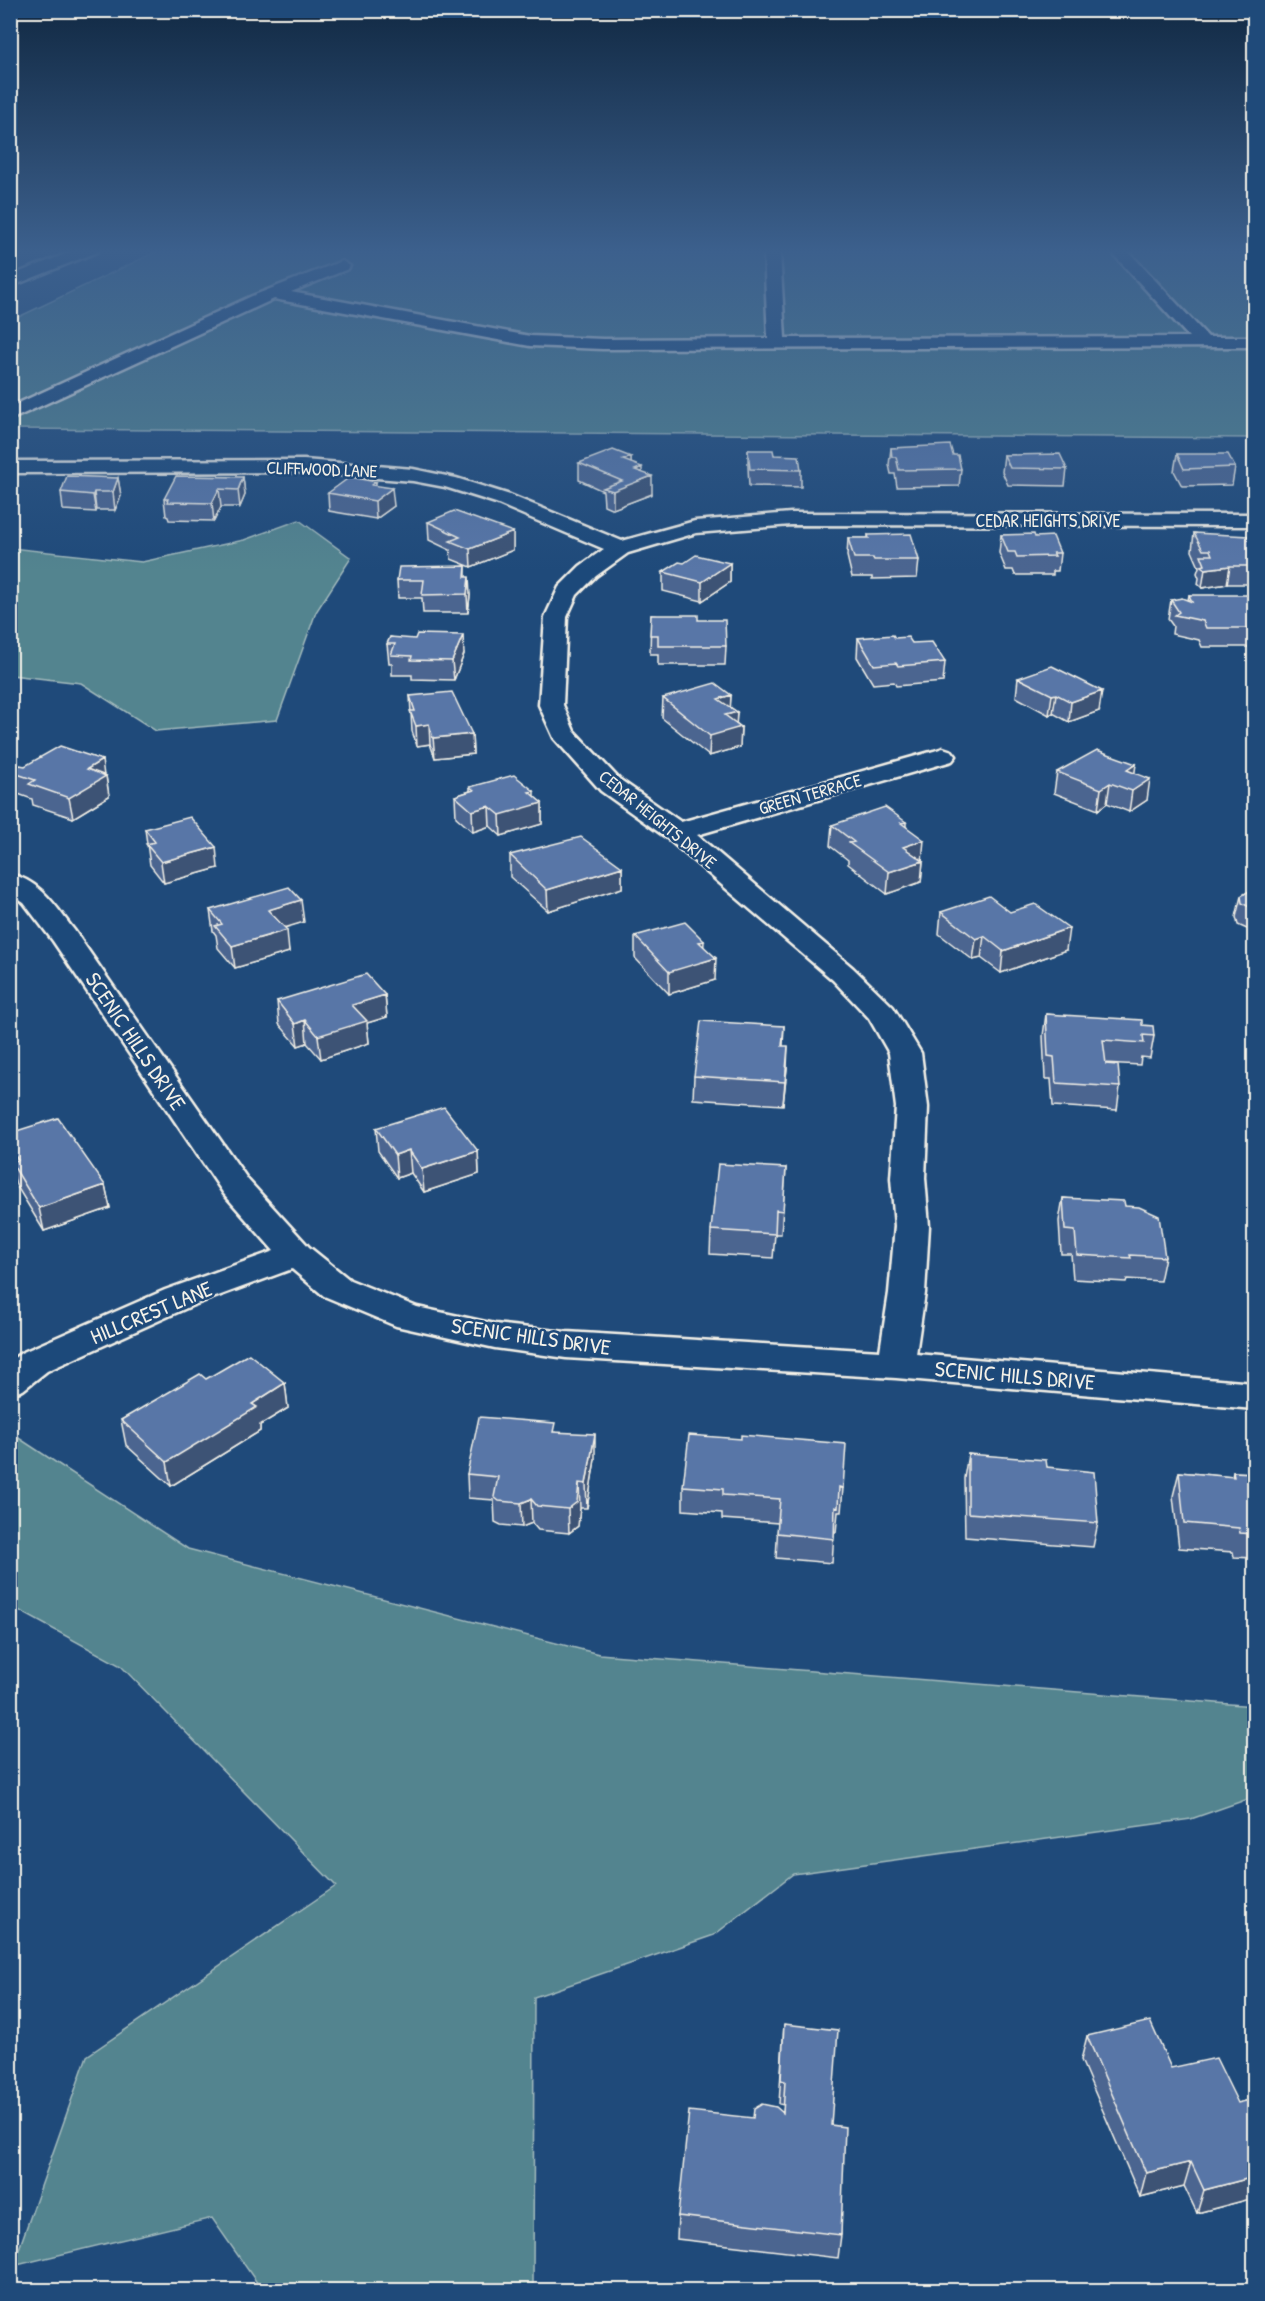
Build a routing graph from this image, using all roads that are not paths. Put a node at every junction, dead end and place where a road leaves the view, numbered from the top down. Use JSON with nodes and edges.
{"nodes":[{"id":1,"x":136,"y":356,"type":"edge"},
{"id":2,"x":10,"y":414,"type":"edge"},
{"id":3,"x":10,"y":467,"type":"edge"},
{"id":4,"x":1254,"y":520,"type":"edge"},
{"id":5,"x":620,"y":548,"type":"junction"},
{"id":6,"x":943,"y":756,"type":"dead end"},
{"id":7,"x":677,"y":832,"type":"junction"},
{"id":8,"x":10,"y":882,"type":"edge"},
{"id":9,"x":297,"y":1255,"type":"junction"},
{"id":10,"x":896,"y":1365,"type":"junction"},
{"id":11,"x":10,"y":1381,"type":"edge"},
{"id":12,"x":1254,"y":1396,"type":"edge"}],
"edges":[{"from":1,"to":2,"type":"street"},
{"from":3,"to":5,"type":"street","name":"CLIFFWOOD LANE"},
{"from":4,"to":5,"type":"street","name":"CEDAR HEIGHTS DRIVE"},
{"from":5,"to":7,"type":"street","name":"CEDAR HEIGHTS DRIVE"},
{"from":6,"to":7,"type":"street","name":"GREEN TERRACE"},
{"from":7,"to":10,"type":"street","name":"CEDAR HEIGHTS DRIVE"},
{"from":8,"to":9,"type":"street","name":"SCENIC HILLS DRIVE"},
{"from":9,"to":10,"type":"street","name":"SCENIC HILLS DRIVE"},
{"from":9,"to":11,"type":"street","name":"HILLCREST LANE"},
{"from":10,"to":12,"type":"street","name":"SCENIC HILLS DRIVE"}]}
